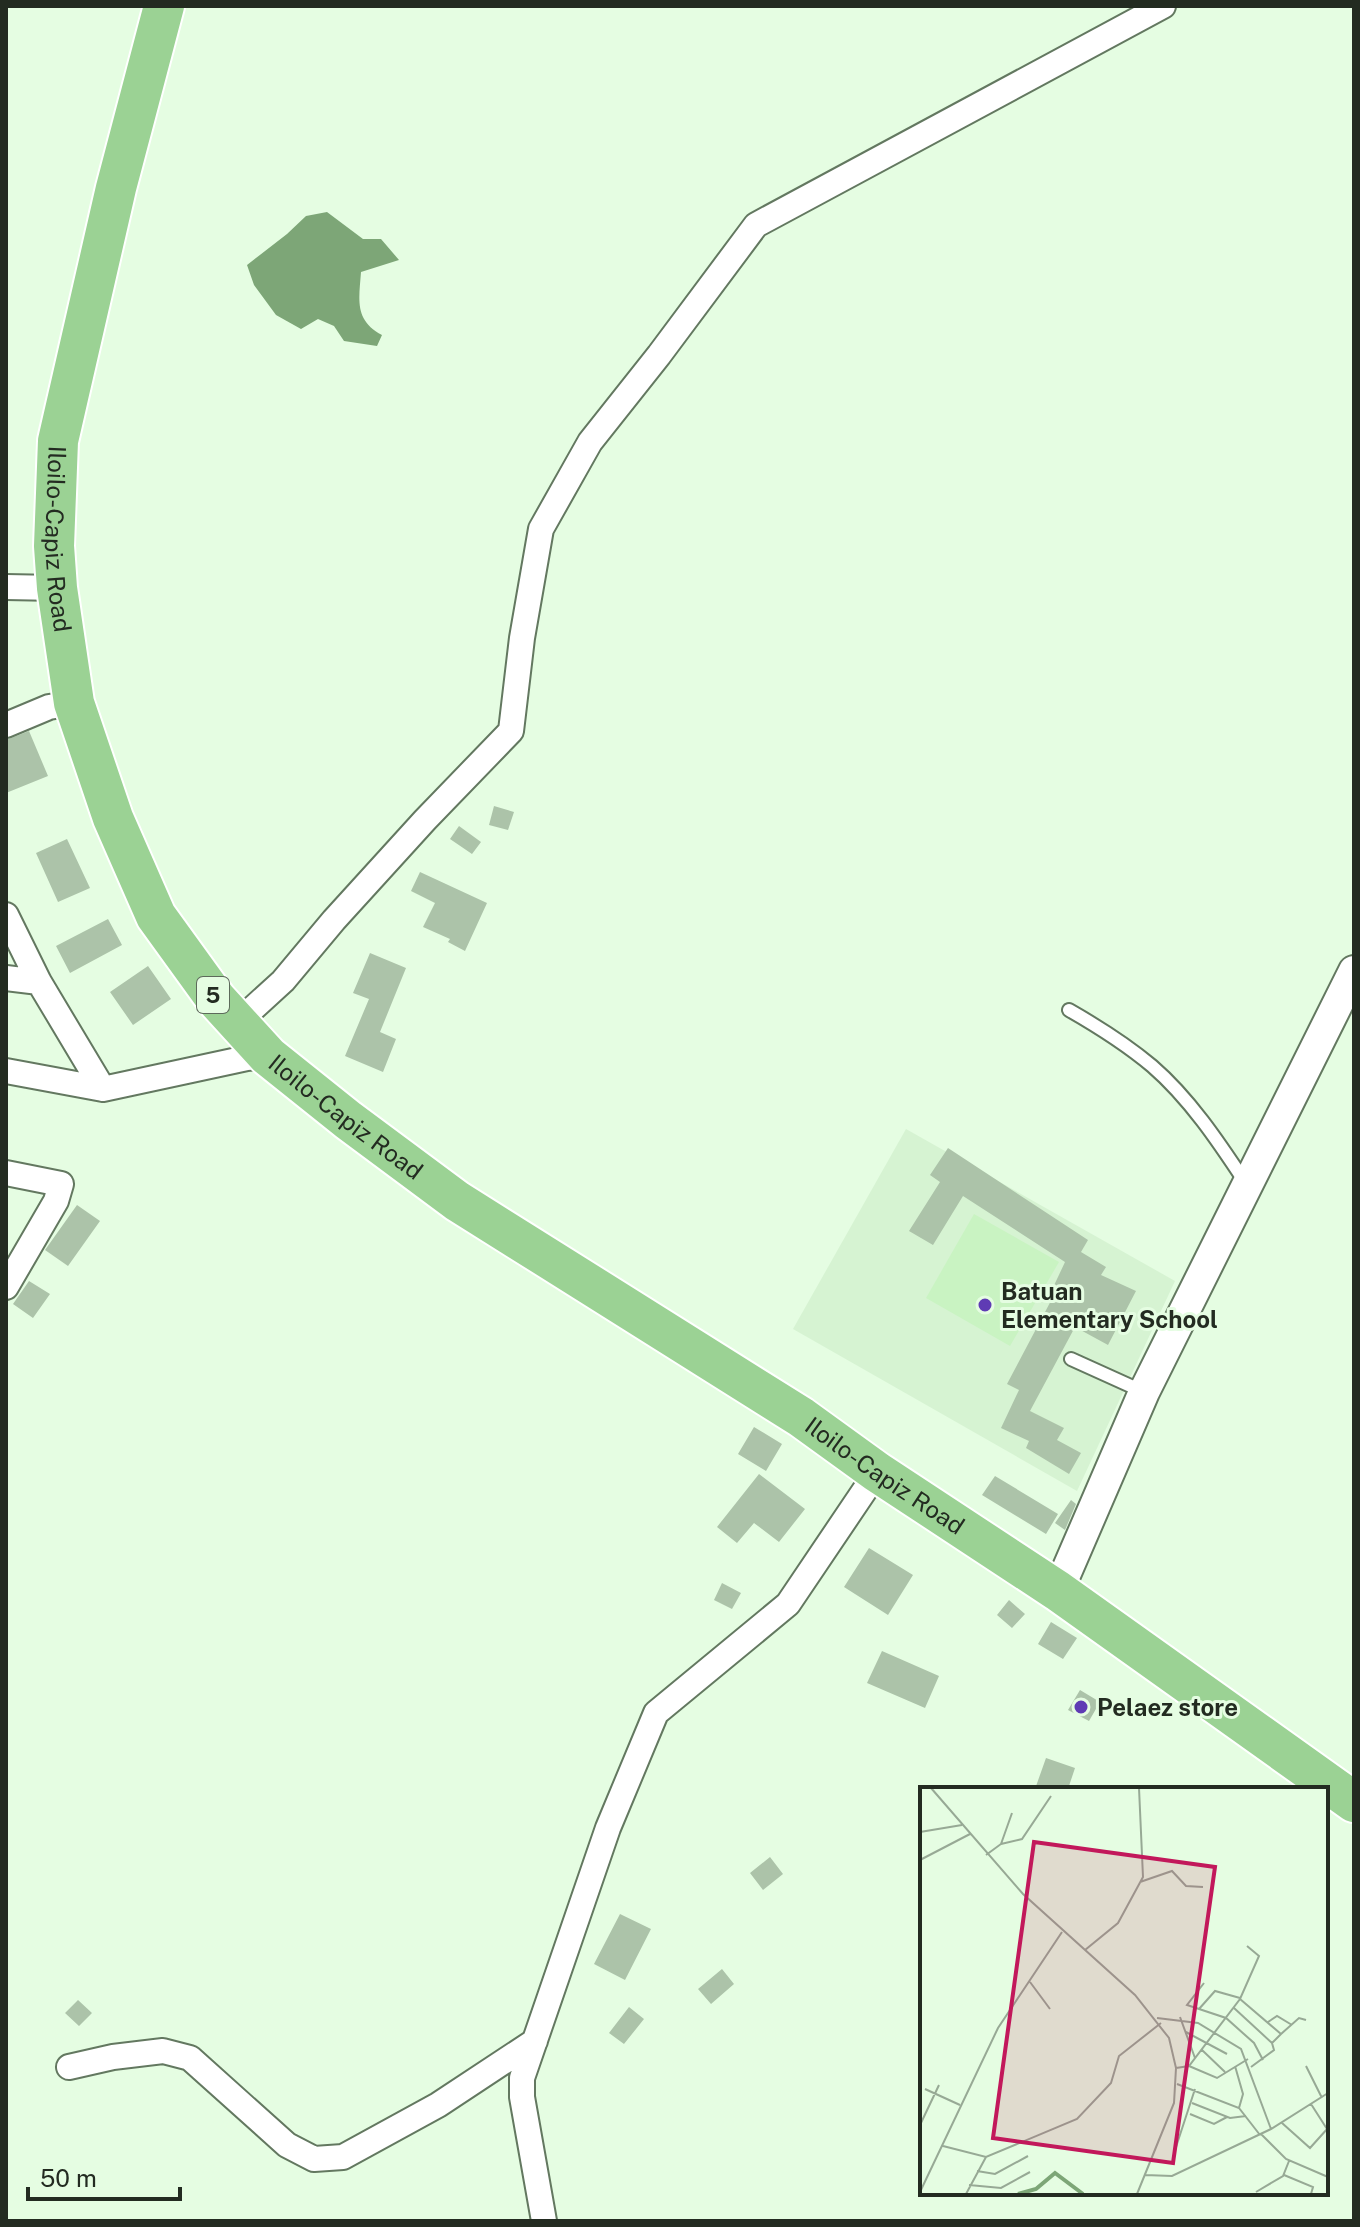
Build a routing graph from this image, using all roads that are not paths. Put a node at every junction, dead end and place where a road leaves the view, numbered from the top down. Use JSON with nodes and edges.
{"nodes":[{"id":1,"x":164,"y":6,"type":"edge"},
{"id":2,"x":1163,"y":6,"type":"edge"},
{"id":3,"x":6,"y":587,"type":"edge"},
{"id":4,"x":57,"y":588,"type":"junction"},
{"id":5,"x":74,"y":703,"type":"junction"},
{"id":6,"x":6,"y":725,"type":"edge"},
{"id":7,"x":6,"y":915,"type":"edge"},
{"id":8,"x":1354,"y":971,"type":"edge"},
{"id":9,"x":6,"y":978,"type":"edge"},
{"id":10,"x":39,"y":982,"type":"junction"},
{"id":11,"x":1069,"y":1010,"type":"dead end"},
{"id":12,"x":238,"y":1022,"type":"junction"},
{"id":13,"x":268,"y":1056,"type":"junction"},
{"id":14,"x":6,"y":1071,"type":"edge"},
{"id":15,"x":103,"y":1089,"type":"junction"},
{"id":16,"x":6,"y":1173,"type":"edge"},
{"id":17,"x":1246,"y":1185,"type":"junction"},
{"id":18,"x":6,"y":1287,"type":"edge"},
{"id":19,"x":1071,"y":1359,"type":"dead end"},
{"id":20,"x":1144,"y":1392,"type":"junction"},
{"id":21,"x":877,"y":1472,"type":"junction"},
{"id":22,"x":1058,"y":1591,"type":"junction"},
{"id":23,"x":1354,"y":1802,"type":"edge"},
{"id":24,"x":535,"y":2041,"type":"junction"},
{"id":25,"x":69,"y":2067,"type":"dead end"},
{"id":26,"x":544,"y":2221,"type":"edge"}],
"edges":[{"from":1,"to":4,"type":"highway","name":"Iloilo-Capiz Road","number":"5"},
{"from":2,"to":12,"type":"street"},
{"from":3,"to":4,"type":"street"},
{"from":4,"to":5,"type":"highway","name":"Iloilo-Capiz Road","number":"5"},
{"from":5,"to":6,"type":"street"},
{"from":5,"to":12,"type":"highway","name":"Iloilo-Capiz Road","number":"5"},
{"from":7,"to":10,"type":"street"},
{"from":8,"to":17,"type":"street"},
{"from":9,"to":10,"type":"street"},
{"from":10,"to":15,"type":"street"},
{"from":11,"to":17,"type":"lane"},
{"from":12,"to":13,"type":"highway","name":"Iloilo-Capiz Road","number":"5"},
{"from":13,"to":15,"type":"street"},
{"from":13,"to":21,"type":"highway","name":"Iloilo-Capiz Road","number":"5"},
{"from":14,"to":15,"type":"street"},
{"from":16,"to":18,"type":"street"},
{"from":17,"to":20,"type":"street"},
{"from":19,"to":20,"type":"lane"},
{"from":20,"to":22,"type":"street"},
{"from":21,"to":22,"type":"highway","name":"Iloilo-Capiz Road","number":"5"},
{"from":21,"to":24,"type":"street"},
{"from":22,"to":23,"type":"highway","name":"Iloilo-Capiz Road","number":"5"},
{"from":24,"to":25,"type":"street"},
{"from":24,"to":26,"type":"street"}]}
